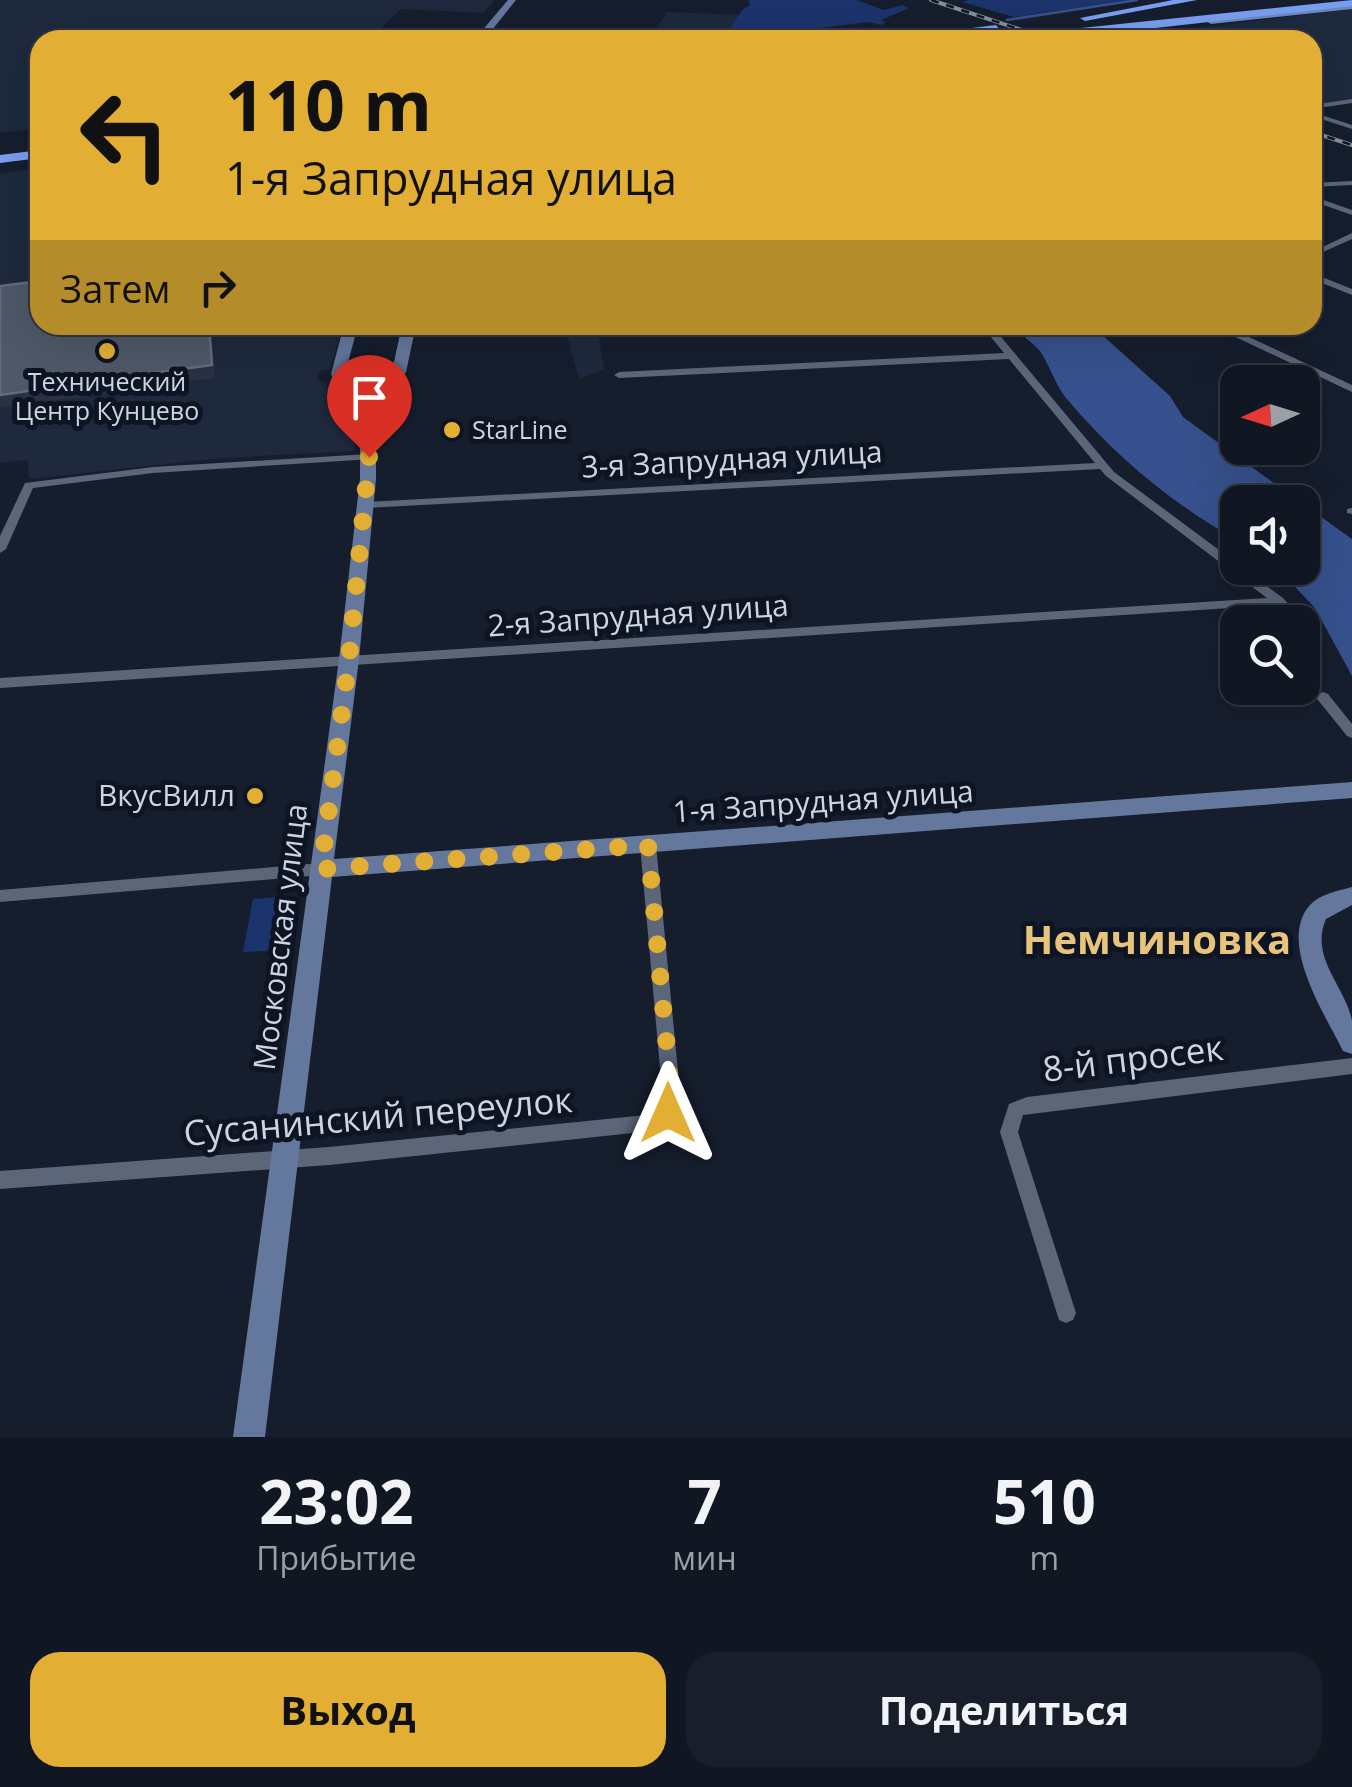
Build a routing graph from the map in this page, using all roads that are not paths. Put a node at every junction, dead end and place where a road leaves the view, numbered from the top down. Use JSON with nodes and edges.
{"nodes":[{"id":1,"x":512,"y":0,"type":"edge"},
{"id":2,"x":1192,"y":0,"type":"edge"},
{"id":3,"x":1302,"y":0,"type":"edge"},
{"id":4,"x":1211,"y":2,"type":"edge"},
{"id":5,"x":1352,"y":3,"type":"edge"},
{"id":6,"x":1085,"y":18,"type":"junction"},
{"id":7,"x":1158,"y":24,"type":"junction"},
{"id":8,"x":487,"y":30,"type":"edge"},
{"id":9,"x":984,"y":30,"type":"edge"},
{"id":10,"x":1058,"y":30,"type":"edge"},
{"id":11,"x":1090,"y":30,"type":"edge"},
{"id":12,"x":1352,"y":101,"type":"edge"},
{"id":13,"x":1322,"y":108,"type":"edge"},
{"id":14,"x":1322,"y":114,"type":"edge"},
{"id":15,"x":1352,"y":127,"type":"edge"},
{"id":16,"x":30,"y":144,"type":"edge"},
{"id":17,"x":0,"y":148,"type":"edge"},
{"id":18,"x":30,"y":156,"type":"edge"},
{"id":19,"x":0,"y":160,"type":"edge"},
{"id":20,"x":1352,"y":183,"type":"edge"},
{"id":21,"x":1322,"y":184,"type":"edge"},
{"id":22,"x":1322,"y":202,"type":"edge"},
{"id":23,"x":1352,"y":213,"type":"edge"},
{"id":24,"x":1352,"y":236,"type":"edge"},
{"id":25,"x":1322,"y":250,"type":"edge"},
{"id":26,"x":1322,"y":280,"type":"edge"},
{"id":27,"x":1352,"y":292,"type":"edge"},
{"id":28,"x":350,"y":335,"type":"edge"},
{"id":29,"x":407,"y":335,"type":"edge"},
{"id":30,"x":993,"y":335,"type":"edge"},
{"id":31,"x":1236,"y":335,"type":"edge"},
{"id":32,"x":1009,"y":356,"type":"junction"},
{"id":33,"x":619,"y":376,"type":"dead end"},
{"id":34,"x":339,"y":377,"type":"junction"},
{"id":35,"x":390,"y":380,"type":"junction"},
{"id":36,"x":1352,"y":389,"type":"edge"},
{"id":37,"x":368,"y":450,"type":"junction"},
{"id":38,"x":1102,"y":466,"type":"junction"},
{"id":39,"x":366,"y":505,"type":"junction"},
{"id":40,"x":0,"y":549,"type":"edge"},
{"id":41,"x":1279,"y":600,"type":"junction"},
{"id":42,"x":1283,"y":605,"type":"edge"},
{"id":43,"x":349,"y":659,"type":"junction"},
{"id":44,"x":0,"y":683,"type":"edge"},
{"id":45,"x":1323,"y":697,"type":"dead end"},
{"id":46,"x":1352,"y":733,"type":"edge"},
{"id":47,"x":1352,"y":790,"type":"edge"},
{"id":48,"x":648,"y":845,"type":"junction"},
{"id":49,"x":321,"y":869,"type":"junction"},
{"id":50,"x":0,"y":896,"type":"edge"},
{"id":51,"x":1352,"y":896,"type":"edge"},
{"id":52,"x":1352,"y":1043,"type":"edge"},
{"id":53,"x":1352,"y":1066,"type":"edge"},
{"id":54,"x":286,"y":1160,"type":"junction"},
{"id":55,"x":0,"y":1180,"type":"edge"},
{"id":56,"x":1066,"y":1314,"type":"dead end"},
{"id":57,"x":249,"y":1437,"type":"edge"}],
"edges":[{"from":1,"to":8,"type":"street"},
{"from":2,"to":6,"type":"highway"},
{"from":3,"to":10,"type":"highway"},
{"from":4,"to":6,"type":"highway"},
{"from":5,"to":7,"type":"main road"},
{"from":5,"to":7,"type":"highway"},
{"from":6,"to":9,"type":"highway"},
{"from":7,"to":11,"type":"highway"},
{"from":12,"to":13,"type":"street"},
{"from":14,"to":15,"type":"street"},
{"from":16,"to":17,"type":"highway"},
{"from":18,"to":19,"type":"highway"},
{"from":20,"to":21,"type":"street"},
{"from":22,"to":23,"type":"street"},
{"from":24,"to":25,"type":"street"},
{"from":26,"to":27,"type":"street"},
{"from":28,"to":34,"type":"street"},
{"from":29,"to":35,"type":"street","name":"Московская улица"},
{"from":30,"to":32,"type":"street"},
{"from":31,"to":36,"type":"street"},
{"from":32,"to":33,"type":"street"},
{"from":32,"to":38,"type":"street"},
{"from":34,"to":35,"type":"street"},
{"from":34,"to":37,"type":"street","name":"Московская улица"},
{"from":35,"to":37,"type":"street","name":"Московская улица"},
{"from":37,"to":39,"type":"street","name":"Московская улица"},
{"from":37,"to":40,"type":"street"},
{"from":38,"to":39,"type":"street","name":"3-я Запрудная улица"},
{"from":38,"to":41,"type":"street"},
{"from":39,"to":43,"type":"street","name":"Московская улица"},
{"from":41,"to":42,"type":"street"},
{"from":41,"to":43,"type":"street","name":"2-я Запрудная улица"},
{"from":43,"to":44,"type":"street","name":"2-я Запрудная улица"},
{"from":43,"to":49,"type":"street","name":"Московская улица"},
{"from":45,"to":46,"type":"street"},
{"from":47,"to":48,"type":"street","name":"1-я Запрудная улица"},
{"from":48,"to":49,"type":"street","name":"1-я Запрудная улица"},
{"from":48,"to":54,"type":"street","name":"Сусанинский переулок"},
{"from":49,"to":50,"type":"street","name":"1-я Запрудная улица"},
{"from":49,"to":54,"type":"street","name":"Московская улица"},
{"from":51,"to":52,"type":"street"},
{"from":53,"to":56,"type":"street","name":"8-й просек"},
{"from":54,"to":55,"type":"street","name":"Сусанинский переулок"},
{"from":54,"to":57,"type":"street","name":"Московская улица"}]}
